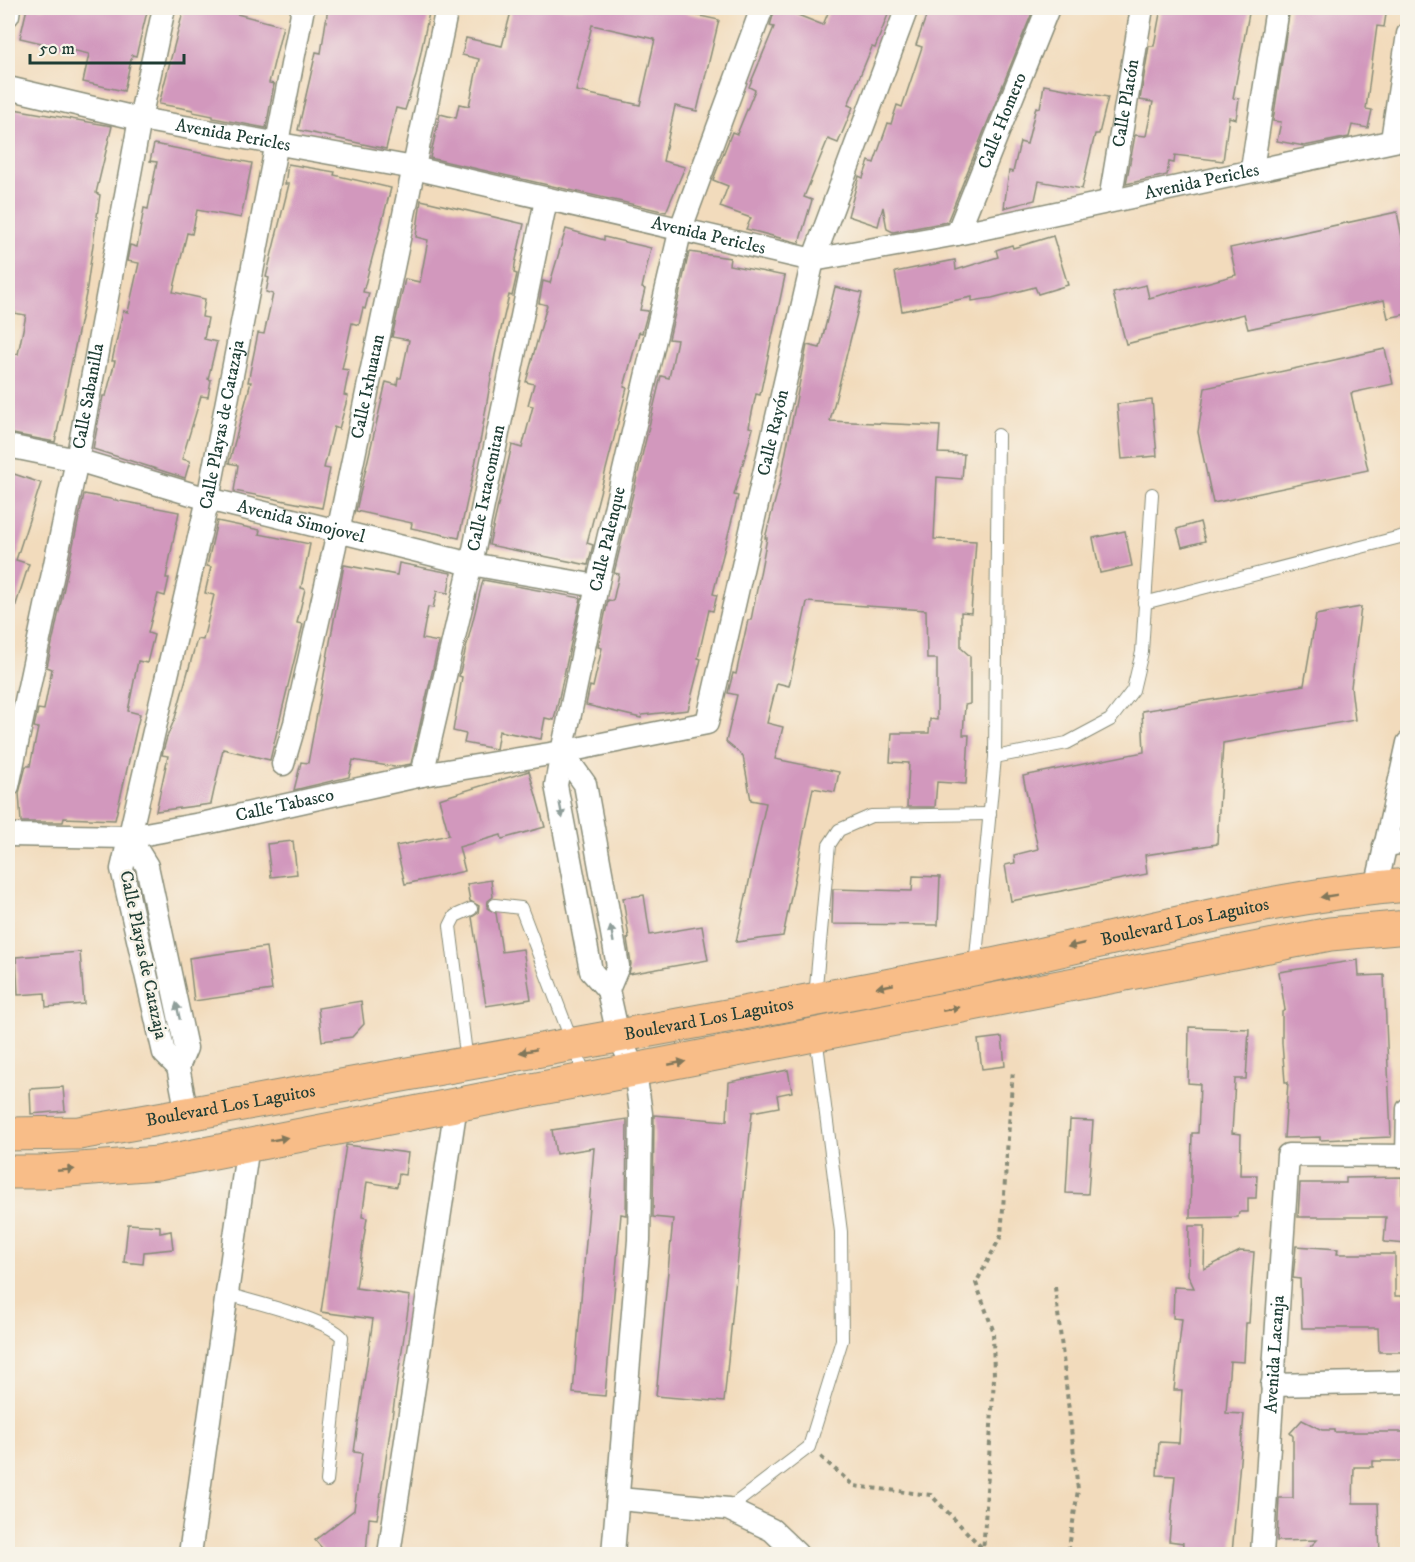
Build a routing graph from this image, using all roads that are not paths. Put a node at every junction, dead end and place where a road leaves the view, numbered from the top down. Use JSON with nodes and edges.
{"nodes":[{"id":1,"x":9,"y":8,"type":"edge"},
{"id":2,"x":164,"y":8,"type":"edge"},
{"id":3,"x":303,"y":8,"type":"edge"},
{"id":4,"x":447,"y":8,"type":"edge"},
{"id":5,"x":762,"y":8,"type":"edge"},
{"id":6,"x":907,"y":8,"type":"edge"},
{"id":7,"x":1048,"y":8,"type":"edge"},
{"id":8,"x":1142,"y":8,"type":"edge"},
{"id":9,"x":1277,"y":8,"type":"edge"},
{"id":10,"x":8,"y":15,"type":"edge"},
{"id":11,"x":1407,"y":34,"type":"edge"},
{"id":12,"x":8,"y":88,"type":"edge"},
{"id":13,"x":140,"y":119,"type":"junction"},
{"id":14,"x":1400,"y":139,"type":"edge"},
{"id":15,"x":276,"y":145,"type":"junction"},
{"id":16,"x":414,"y":168,"type":"junction"},
{"id":17,"x":1252,"y":169,"type":"junction"},
{"id":18,"x":546,"y":200,"type":"junction"},
{"id":19,"x":1110,"y":200,"type":"junction"},
{"id":20,"x":681,"y":228,"type":"junction"},
{"id":21,"x":957,"y":234,"type":"junction"},
{"id":22,"x":813,"y":260,"type":"junction"},
{"id":23,"x":998,"y":435,"type":"dead end"},
{"id":24,"x":8,"y":446,"type":"edge"},
{"id":25,"x":77,"y":460,"type":"junction"},
{"id":26,"x":1152,"y":494,"type":"dead end"},
{"id":27,"x":208,"y":499,"type":"junction"},
{"id":28,"x":339,"y":532,"type":"junction"},
{"id":29,"x":1407,"y":535,"type":"edge"},
{"id":30,"x":471,"y":564,"type":"junction"},
{"id":31,"x":597,"y":586,"type":"junction"},
{"id":32,"x":1144,"y":603,"type":"junction"},
{"id":33,"x":1407,"y":743,"type":"edge"},
{"id":34,"x":562,"y":752,"type":"junction"},
{"id":35,"x":995,"y":757,"type":"junction"},
{"id":36,"x":283,"y":764,"type":"dead end"},
{"id":37,"x":422,"y":775,"type":"junction"},
{"id":38,"x":8,"y":786,"type":"edge"},
{"id":39,"x":990,"y":814,"type":"junction"},
{"id":40,"x":8,"y":835,"type":"edge"},
{"id":41,"x":129,"y":837,"type":"junction"},
{"id":42,"x":1407,"y":841,"type":"edge"},
{"id":43,"x":1384,"y":846,"type":"junction"},
{"id":44,"x":1392,"y":887,"type":"edge"},
{"id":45,"x":495,"y":904,"type":"dead end"},
{"id":46,"x":471,"y":909,"type":"dead end"},
{"id":47,"x":1407,"y":927,"type":"edge"},
{"id":48,"x":975,"y":969,"type":"junction"},
{"id":49,"x":815,"y":999,"type":"junction"},
{"id":50,"x":618,"y":1035,"type":"junction"},
{"id":51,"x":816,"y":1036,"type":"junction"},
{"id":52,"x":572,"y":1043,"type":"junction"},
{"id":53,"x":467,"y":1063,"type":"junction"},
{"id":54,"x":635,"y":1071,"type":"junction"},
{"id":55,"x":587,"y":1080,"type":"junction"},
{"id":56,"x":456,"y":1105,"type":"junction"},
{"id":57,"x":1407,"y":1109,"type":"edge"},
{"id":58,"x":187,"y":1114,"type":"junction"},
{"id":59,"x":8,"y":1134,"type":"edge"},
{"id":60,"x":248,"y":1145,"type":"junction"},
{"id":61,"x":1407,"y":1156,"type":"edge"},
{"id":62,"x":8,"y":1172,"type":"edge"},
{"id":63,"x":227,"y":1294,"type":"junction"},
{"id":64,"x":1407,"y":1383,"type":"edge"},
{"id":65,"x":1272,"y":1385,"type":"junction"},
{"id":66,"x":327,"y":1481,"type":"dead end"},
{"id":67,"x":619,"y":1499,"type":"junction"},
{"id":68,"x":728,"y":1509,"type":"junction"},
{"id":69,"x":190,"y":1554,"type":"edge"},
{"id":70,"x":389,"y":1554,"type":"edge"},
{"id":71,"x":613,"y":1554,"type":"edge"},
{"id":72,"x":797,"y":1554,"type":"edge"},
{"id":73,"x":1262,"y":1554,"type":"edge"}],
"edges":[{"from":1,"to":10,"type":"street"},
{"from":2,"to":13,"type":"street","name":"Calle Sabanilla"},
{"from":3,"to":15,"type":"street","name":"Calle Playas de Catazaja"},
{"from":4,"to":16,"type":"street","name":"Calle Ixhuatan"},
{"from":5,"to":20,"type":"street","name":"Calle Palenque"},
{"from":6,"to":22,"type":"street","name":"Calle Rayón"},
{"from":7,"to":21,"type":"street","name":"Calle Homero"},
{"from":8,"to":19,"type":"street","name":"Calle Platón"},
{"from":9,"to":17,"type":"street"},
{"from":11,"to":14,"type":"street"},
{"from":12,"to":13,"type":"street","name":"Avenida Pericles"},
{"from":13,"to":15,"type":"street","name":"Avenida Pericles"},
{"from":13,"to":25,"type":"street","name":"Calle Sabanilla"},
{"from":14,"to":17,"type":"street","name":"Avenida Pericles"},
{"from":15,"to":16,"type":"street","name":"Avenida Pericles"},
{"from":15,"to":27,"type":"street","name":"Calle Playas de Catazaja"},
{"from":16,"to":18,"type":"street","name":"Avenida Pericles"},
{"from":16,"to":28,"type":"street","name":"Calle Ixhuatan"},
{"from":17,"to":19,"type":"street","name":"Avenida Pericles"},
{"from":18,"to":20,"type":"street","name":"Avenida Pericles"},
{"from":18,"to":30,"type":"street","name":"Calle Ixtacomitan"},
{"from":19,"to":21,"type":"street","name":"Avenida Pericles"},
{"from":20,"to":22,"type":"street","name":"Avenida Pericles"},
{"from":20,"to":31,"type":"street","name":"Calle Palenque"},
{"from":21,"to":22,"type":"street","name":"Avenida Pericles"},
{"from":22,"to":34,"type":"street","name":"Calle Rayón"},
{"from":23,"to":35,"type":"lane"},
{"from":24,"to":25,"type":"street","name":"Avenida Simojovel"},
{"from":25,"to":27,"type":"street","name":"Avenida Simojovel"},
{"from":25,"to":38,"type":"street","name":"Calle Sabanilla"},
{"from":26,"to":32,"type":"lane"},
{"from":27,"to":28,"type":"street","name":"Avenida Simojovel"},
{"from":27,"to":41,"type":"street","name":"Calle Playas de Catazaja"},
{"from":28,"to":30,"type":"street","name":"Avenida Simojovel"},
{"from":28,"to":36,"type":"street","name":"Calle Ixhuatan"},
{"from":29,"to":32,"type":"lane"},
{"from":30,"to":31,"type":"street","name":"Avenida Simojovel"},
{"from":30,"to":37,"type":"street","name":"Calle Ixtacomitan"},
{"from":31,"to":34,"type":"street","name":"Calle Palenque"},
{"from":32,"to":35,"type":"lane"},
{"from":33,"to":43,"type":"street"},
{"from":34,"to":37,"type":"street","name":"Calle Tabasco"},
{"from":34,"to":50,"type":"street"},
{"from":35,"to":39,"type":"lane"},
{"from":37,"to":41,"type":"street","name":"Calle Tabasco"},
{"from":39,"to":48,"type":"lane"},
{"from":39,"to":49,"type":"lane"},
{"from":40,"to":41,"type":"street","name":"Calle Tabasco"},
{"from":41,"to":58,"type":"street","name":"Calle Playas de Catazaja"},
{"from":42,"to":43,"type":"street"},
{"from":43,"to":44,"type":"street"},
{"from":44,"to":48,"type":"main road","name":"Boulevard Los Laguitos","one_way":true},
{"from":45,"to":52,"type":"lane"},
{"from":46,"to":53,"type":"lane"},
{"from":51,"to":47,"type":"main road","name":"Boulevard Los Laguitos","one_way":true},
{"from":48,"to":49,"type":"main road","name":"Boulevard Los Laguitos","one_way":true},
{"from":49,"to":50,"type":"main road","name":"Boulevard Los Laguitos"},
{"from":50,"to":52,"type":"main road","name":"Boulevard Los Laguitos"},
{"from":50,"to":54,"type":"street"},
{"from":54,"to":51,"type":"main road","name":"Boulevard Los Laguitos","one_way":true},
{"from":51,"to":68,"type":"lane"},
{"from":52,"to":53,"type":"main road","name":"Boulevard Los Laguitos","one_way":true},
{"from":52,"to":55,"type":"lane"},
{"from":53,"to":58,"type":"main road","name":"Boulevard Los Laguitos"},
{"from":54,"to":55,"type":"main road","name":"Boulevard Los Laguitos"},
{"from":54,"to":67,"type":"street"},
{"from":55,"to":56,"type":"main road","name":"Boulevard Los Laguitos"},
{"from":60,"to":56,"type":"main road","name":"Boulevard Los Laguitos","one_way":true},
{"from":56,"to":70,"type":"street"},
{"from":57,"to":61,"type":"street"},
{"from":58,"to":59,"type":"main road","name":"Boulevard Los Laguitos"},
{"from":62,"to":60,"type":"main road","name":"Boulevard Los Laguitos","one_way":true},
{"from":60,"to":63,"type":"street"},
{"from":61,"to":65,"type":"street","name":"Avenida Lacanja"},
{"from":63,"to":66,"type":"lane"},
{"from":63,"to":69,"type":"street"},
{"from":64,"to":65,"type":"street"},
{"from":65,"to":73,"type":"street","name":"Avenida Lacanja"},
{"from":67,"to":68,"type":"street"},
{"from":67,"to":71,"type":"street"},
{"from":68,"to":72,"type":"street"}]}
